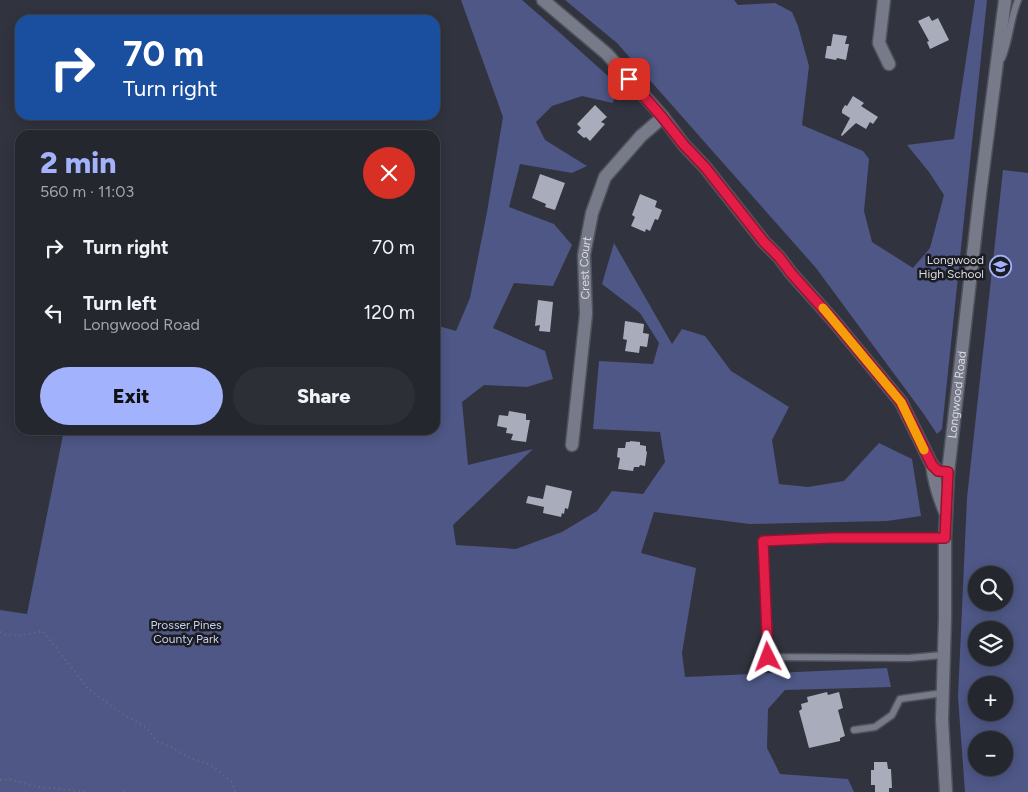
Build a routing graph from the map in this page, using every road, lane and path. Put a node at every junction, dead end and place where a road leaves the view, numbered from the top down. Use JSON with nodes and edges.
{"nodes":[{"id":1,"x":543,"y":0,"type":"edge"},
{"id":2,"x":884,"y":0,"type":"edge"},
{"id":3,"x":1005,"y":0,"type":"edge"},
{"id":4,"x":1018,"y":0,"type":"edge"},
{"id":5,"x":888,"y":64,"type":"dead end"},
{"id":6,"x":995,"y":76,"type":"junction"},
{"id":7,"x":662,"y":117,"type":"junction"},
{"id":8,"x":572,"y":445,"type":"dead end"},
{"id":9,"x":932,"y":465,"type":"junction"},
{"id":10,"x":948,"y":472,"type":"junction"},
{"id":11,"x":946,"y":514,"type":"junction"},
{"id":12,"x":945,"y":538,"type":"junction"},
{"id":13,"x":0,"y":632,"type":"edge"},
{"id":14,"x":943,"y":656,"type":"junction"},
{"id":15,"x":943,"y":692,"type":"junction"},
{"id":16,"x":854,"y":730,"type":"dead end"},
{"id":17,"x":0,"y":780,"type":"edge"},
{"id":18,"x":88,"y":792,"type":"edge"},
{"id":19,"x":123,"y":792,"type":"edge"},
{"id":20,"x":128,"y":792,"type":"edge"},
{"id":21,"x":235,"y":792,"type":"edge"},
{"id":22,"x":946,"y":792,"type":"edge"}],
"edges":[{"from":1,"to":7,"type":"street"},
{"from":2,"to":5,"type":"street"},
{"from":3,"to":6,"type":"street","name":"Longwood Road"},
{"from":4,"to":6,"type":"lane"},
{"from":6,"to":10,"type":"street","name":"Longwood Road"},
{"from":7,"to":8,"type":"street","name":"Crest Court"},
{"from":7,"to":9,"type":"street"},
{"from":9,"to":10,"type":"street"},
{"from":9,"to":11,"type":"street"},
{"from":10,"to":11,"type":"street","name":"Longwood Road"},
{"from":11,"to":12,"type":"street","name":"Longwood Road"},
{"from":12,"to":14,"type":"street","name":"Longwood Road"},
{"from":12,"to":14,"type":"lane"},
{"from":13,"to":21,"type":"path"},
{"from":14,"to":15,"type":"street","name":"Longwood Road"},
{"from":15,"to":16,"type":"lane"},
{"from":15,"to":22,"type":"street","name":"Longwood Road"},
{"from":17,"to":18,"type":"path"},
{"from":19,"to":20,"type":"path"}]}
